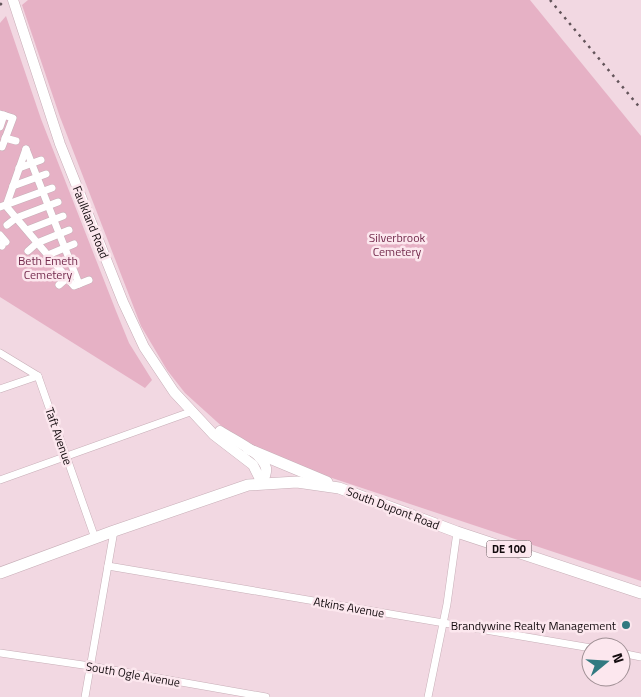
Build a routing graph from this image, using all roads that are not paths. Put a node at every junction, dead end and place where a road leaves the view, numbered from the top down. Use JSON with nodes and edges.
{"nodes":[{"id":1,"x":13,"y":0,"type":"edge"},
{"id":2,"x":2,"y":114,"type":"edge"},
{"id":3,"x":3,"y":132,"type":"edge"},
{"id":4,"x":16,"y":141,"type":"dead end"},
{"id":5,"x":0,"y":146,"type":"edge"},
{"id":6,"x":41,"y":160,"type":"dead end"},
{"id":7,"x":32,"y":163,"type":"junction"},
{"id":8,"x":19,"y":168,"type":"junction"},
{"id":9,"x":46,"y":174,"type":"dead end"},
{"id":10,"x":37,"y":177,"type":"junction"},
{"id":11,"x":13,"y":186,"type":"junction"},
{"id":12,"x":52,"y":188,"type":"dead end"},
{"id":13,"x":43,"y":191,"type":"junction"},
{"id":14,"x":58,"y":202,"type":"dead end"},
{"id":15,"x":3,"y":206,"type":"edge"},
{"id":16,"x":48,"y":206,"type":"junction"},
{"id":17,"x":63,"y":216,"type":"dead end"},
{"id":18,"x":16,"y":218,"type":"junction"},
{"id":19,"x":54,"y":220,"type":"junction"},
{"id":20,"x":6,"y":225,"type":"dead end"},
{"id":21,"x":27,"y":230,"type":"junction"},
{"id":22,"x":69,"y":230,"type":"dead end"},
{"id":23,"x":60,"y":234,"type":"junction"},
{"id":24,"x":0,"y":235,"type":"edge"},
{"id":25,"x":37,"y":243,"type":"junction"},
{"id":26,"x":3,"y":244,"type":"edge"},
{"id":27,"x":74,"y":244,"type":"dead end"},
{"id":28,"x":65,"y":248,"type":"junction"},
{"id":29,"x":28,"y":251,"type":"dead end"},
{"id":30,"x":48,"y":255,"type":"junction"},
{"id":31,"x":71,"y":262,"type":"junction"},
{"id":32,"x":58,"y":267,"type":"junction"},
{"id":33,"x":67,"y":278,"type":"junction"},
{"id":34,"x":89,"y":280,"type":"dead end"},
{"id":35,"x":79,"y":284,"type":"junction"},
{"id":36,"x":59,"y":286,"type":"dead end"},
{"id":37,"x":0,"y":353,"type":"edge"},
{"id":38,"x":38,"y":376,"type":"junction"},
{"id":39,"x":0,"y":389,"type":"edge"},
{"id":40,"x":193,"y":411,"type":"junction"},
{"id":41,"x":206,"y":424,"type":"junction"},
{"id":42,"x":248,"y":449,"type":"junction"},
{"id":43,"x":66,"y":457,"type":"junction"},
{"id":44,"x":0,"y":480,"type":"edge"},
{"id":45,"x":262,"y":483,"type":"junction"},
{"id":46,"x":339,"y":488,"type":"junction"},
{"id":47,"x":114,"y":531,"type":"junction"},
{"id":48,"x":457,"y":532,"type":"junction"},
{"id":49,"x":95,"y":538,"type":"junction"},
{"id":50,"x":108,"y":566,"type":"junction"},
{"id":51,"x":0,"y":573,"type":"edge"},
{"id":52,"x":641,"y":593,"type":"edge"},
{"id":53,"x":441,"y":623,"type":"junction"},
{"id":54,"x":581,"y":646,"type":"edge"},
{"id":55,"x":0,"y":653,"type":"edge"},
{"id":56,"x":90,"y":666,"type":"junction"},
{"id":57,"x":85,"y":697,"type":"edge"},
{"id":58,"x":266,"y":697,"type":"edge"},
{"id":59,"x":428,"y":697,"type":"edge"}],
"edges":[{"from":1,"to":40,"type":"main road","name":"Faulkland Road"},
{"from":2,"to":3,"type":"street"},
{"from":3,"to":4,"type":"street"},
{"from":3,"to":5,"type":"street"},
{"from":6,"to":7,"type":"street"},
{"from":7,"to":8,"type":"street"},
{"from":7,"to":8,"type":"street"},
{"from":7,"to":10,"type":"street"},
{"from":8,"to":11,"type":"street"},
{"from":9,"to":10,"type":"street"},
{"from":10,"to":11,"type":"street"},
{"from":10,"to":13,"type":"street"},
{"from":11,"to":15,"type":"street"},
{"from":12,"to":13,"type":"street"},
{"from":13,"to":15,"type":"street"},
{"from":13,"to":16,"type":"street"},
{"from":14,"to":16,"type":"street"},
{"from":15,"to":18,"type":"street"},
{"from":16,"to":18,"type":"street"},
{"from":16,"to":19,"type":"street"},
{"from":17,"to":19,"type":"street"},
{"from":18,"to":20,"type":"street"},
{"from":18,"to":21,"type":"street"},
{"from":19,"to":21,"type":"street"},
{"from":19,"to":23,"type":"street"},
{"from":21,"to":25,"type":"street"},
{"from":22,"to":23,"type":"street"},
{"from":23,"to":25,"type":"street"},
{"from":23,"to":28,"type":"street"},
{"from":24,"to":26,"type":"street"},
{"from":25,"to":29,"type":"street"},
{"from":25,"to":30,"type":"street"},
{"from":27,"to":28,"type":"street"},
{"from":28,"to":30,"type":"street"},
{"from":28,"to":31,"type":"street"},
{"from":30,"to":32,"type":"street"},
{"from":31,"to":32,"type":"street"},
{"from":31,"to":35,"type":"street"},
{"from":32,"to":33,"type":"street"},
{"from":33,"to":35,"type":"street"},
{"from":33,"to":36,"type":"street"},
{"from":34,"to":35,"type":"street"},
{"from":37,"to":38,"type":"street"},
{"from":38,"to":39,"type":"street"},
{"from":38,"to":43,"type":"street","name":"Taft Avenue"},
{"from":40,"to":41,"type":"main road","name":"Faulkland Road"},
{"from":40,"to":43,"type":"street"},
{"from":41,"to":42,"type":"main road","name":"Faulkland Road"},
{"from":41,"to":45,"type":"main road","name":"Faulkland Road"},
{"from":42,"to":45,"type":"main road","name":"Faulkland Road"},
{"from":42,"to":46,"type":"main road"},
{"from":43,"to":44,"type":"street"},
{"from":43,"to":49,"type":"street","name":"Taft Avenue"},
{"from":45,"to":46,"type":"main road","name":"South Dupont Road","number":"DE 100"},
{"from":45,"to":47,"type":"main road","name":"South Dupont Road","number":"DE 100"},
{"from":46,"to":48,"type":"main road","name":"South Dupont Road","number":"DE 100"},
{"from":47,"to":49,"type":"main road","name":"South Dupont Road","number":"DE 100"},
{"from":47,"to":50,"type":"street"},
{"from":48,"to":52,"type":"main road","name":"South Dupont Road","number":"DE 100"},
{"from":48,"to":53,"type":"street"},
{"from":49,"to":51,"type":"main road","name":"South Dupont Road","number":"DE 100"},
{"from":50,"to":53,"type":"street","name":"Atkins Avenue"},
{"from":50,"to":56,"type":"street"},
{"from":53,"to":54,"type":"street","name":"Atkins Avenue"},
{"from":53,"to":59,"type":"street"},
{"from":55,"to":56,"type":"street","name":"South Ogle Avenue"},
{"from":56,"to":57,"type":"street"},
{"from":56,"to":58,"type":"street","name":"South Ogle Avenue"}]}
